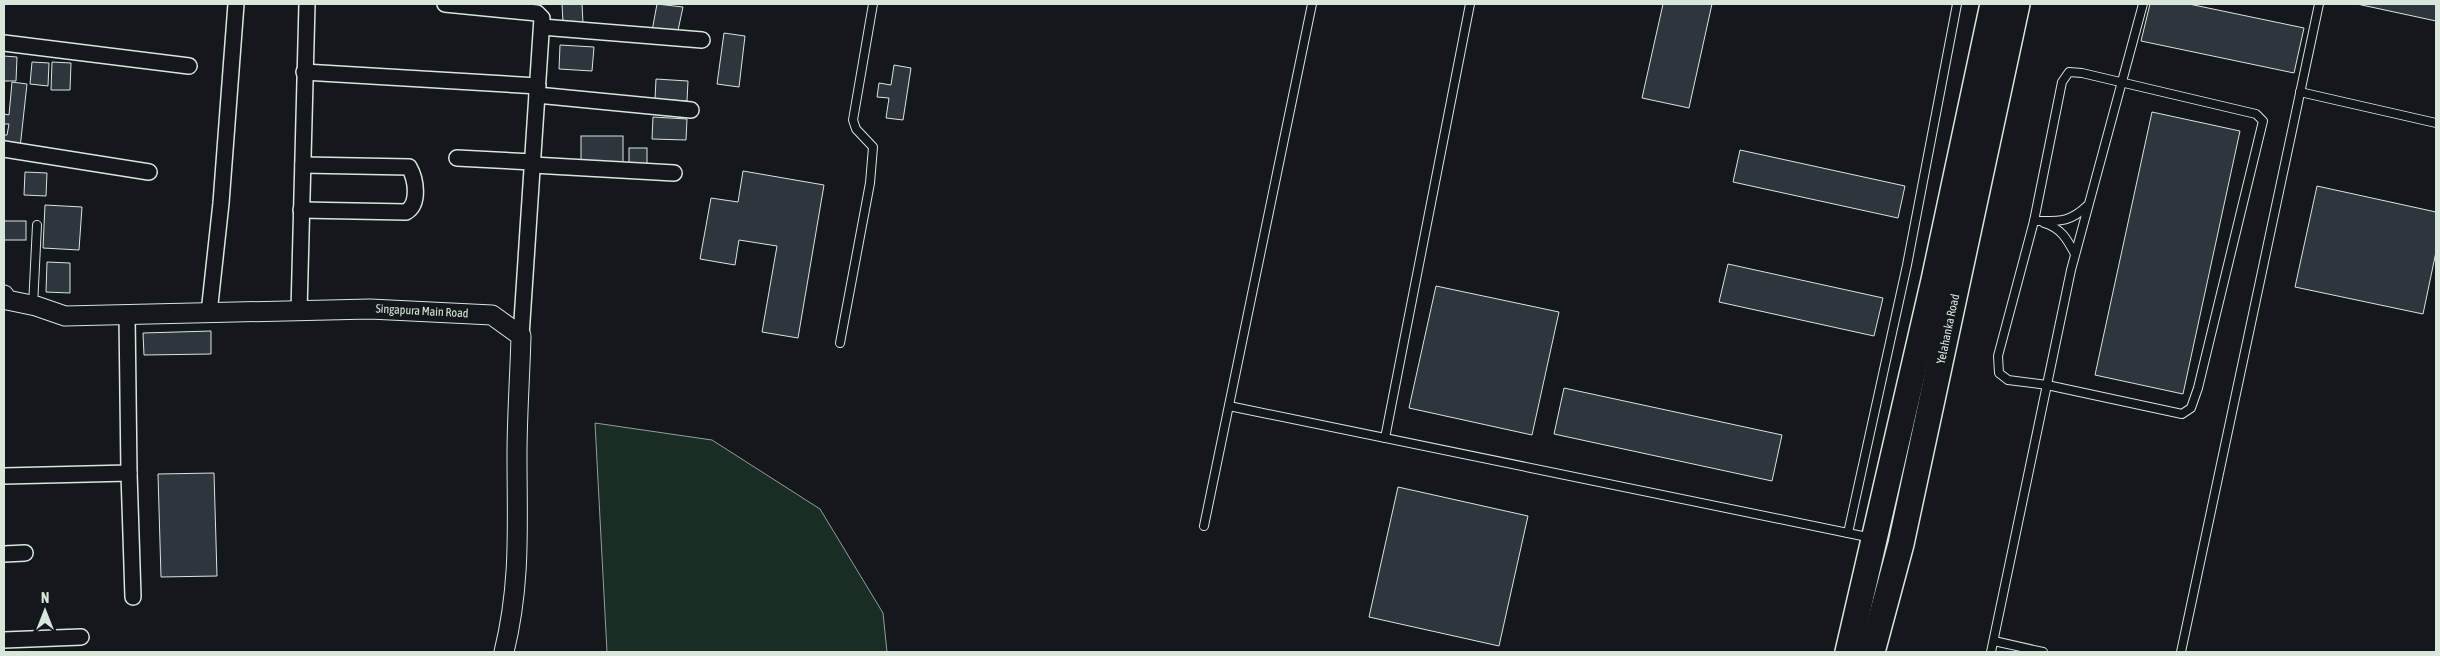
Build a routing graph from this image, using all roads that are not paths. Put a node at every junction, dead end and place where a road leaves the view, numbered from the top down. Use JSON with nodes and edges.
{"nodes":[{"id":1,"x":236,"y":4,"type":"edge"},
{"id":2,"x":307,"y":4,"type":"edge"},
{"id":3,"x":445,"y":4,"type":"edge"},
{"id":4,"x":873,"y":4,"type":"edge"},
{"id":5,"x":1312,"y":4,"type":"edge"},
{"id":6,"x":1470,"y":4,"type":"edge"},
{"id":7,"x":1957,"y":4,"type":"edge"},
{"id":8,"x":1993,"y":4,"type":"edge"},
{"id":9,"x":2017,"y":4,"type":"edge"},
{"id":10,"x":2142,"y":4,"type":"edge"},
{"id":11,"x":2319,"y":4,"type":"edge"},
{"id":12,"x":542,"y":27,"type":"junction"},
{"id":13,"x":702,"y":40,"type":"dead end"},
{"id":14,"x":4,"y":43,"type":"edge"},
{"id":15,"x":189,"y":66,"type":"dead end"},
{"id":16,"x":304,"y":72,"type":"junction"},
{"id":17,"x":2121,"y":82,"type":"junction"},
{"id":18,"x":538,"y":90,"type":"junction"},
{"id":19,"x":2300,"y":92,"type":"junction"},
{"id":20,"x":690,"y":110,"type":"dead end"},
{"id":21,"x":2436,"y":123,"type":"edge"},
{"id":22,"x":4,"y":149,"type":"edge"},
{"id":23,"x":457,"y":158,"type":"dead end"},
{"id":24,"x":533,"y":164,"type":"junction"},
{"id":25,"x":303,"y":165,"type":"junction"},
{"id":26,"x":149,"y":172,"type":"dead end"},
{"id":27,"x":674,"y":173,"type":"dead end"},
{"id":28,"x":2088,"y":205,"type":"junction"},
{"id":29,"x":301,"y":210,"type":"junction"},
{"id":30,"x":2034,"y":220,"type":"junction"},
{"id":31,"x":36,"y":225,"type":"dead end"},
{"id":32,"x":2075,"y":254,"type":"junction"},
{"id":33,"x":5,"y":298,"type":"edge"},
{"id":34,"x":33,"y":306,"type":"junction"},
{"id":35,"x":299,"y":311,"type":"junction"},
{"id":36,"x":209,"y":313,"type":"junction"},
{"id":37,"x":127,"y":315,"type":"junction"},
{"id":38,"x":521,"y":336,"type":"junction"},
{"id":39,"x":840,"y":343,"type":"dead end"},
{"id":40,"x":2047,"y":385,"type":"junction"},
{"id":41,"x":1229,"y":406,"type":"junction"},
{"id":42,"x":1385,"y":438,"type":"junction"},
{"id":43,"x":128,"y":473,"type":"junction"},
{"id":44,"x":4,"y":476,"type":"edge"},
{"id":45,"x":1204,"y":526,"type":"dead end"},
{"id":46,"x":1848,"y":533,"type":"junction"},
{"id":47,"x":1889,"y":541,"type":"junction"},
{"id":48,"x":25,"y":552,"type":"dead end"},
{"id":49,"x":4,"y":554,"type":"edge"},
{"id":50,"x":133,"y":597,"type":"dead end"},
{"id":51,"x":81,"y":637,"type":"dead end"},
{"id":52,"x":4,"y":640,"type":"edge"},
{"id":53,"x":1994,"y":641,"type":"junction"},
{"id":54,"x":504,"y":652,"type":"edge"},
{"id":55,"x":1848,"y":652,"type":"edge"},
{"id":56,"x":1872,"y":652,"type":"edge"},
{"id":57,"x":1991,"y":652,"type":"edge"},
{"id":58,"x":2042,"y":652,"type":"edge"},
{"id":59,"x":2181,"y":652,"type":"edge"}],
"edges":[{"from":1,"to":36,"type":"street"},
{"from":2,"to":16,"type":"street"},
{"from":3,"to":12,"type":"street"},
{"from":4,"to":39,"type":"lane"},
{"from":5,"to":41,"type":"lane"},
{"from":6,"to":42,"type":"lane"},
{"from":7,"to":46,"type":"lane"},
{"from":8,"to":47,"type":"main road","name":"Yelahanka Road"},
{"from":9,"to":47,"type":"main road","name":"Yelahanka Road"},
{"from":10,"to":17,"type":"lane"},
{"from":11,"to":19,"type":"lane"},
{"from":12,"to":13,"type":"street"},
{"from":12,"to":18,"type":"street"},
{"from":14,"to":15,"type":"street"},
{"from":16,"to":18,"type":"street"},
{"from":16,"to":25,"type":"street"},
{"from":17,"to":28,"type":"lane"},
{"from":17,"to":30,"type":"lane"},
{"from":17,"to":40,"type":"lane"},
{"from":18,"to":20,"type":"street"},
{"from":18,"to":24,"type":"street"},
{"from":19,"to":21,"type":"lane"},
{"from":19,"to":59,"type":"lane"},
{"from":22,"to":26,"type":"street"},
{"from":23,"to":24,"type":"street"},
{"from":24,"to":27,"type":"street"},
{"from":24,"to":38,"type":"street"},
{"from":25,"to":29,"type":"street"},
{"from":25,"to":29,"type":"street"},
{"from":28,"to":30,"type":"lane"},
{"from":28,"to":32,"type":"lane"},
{"from":29,"to":35,"type":"street"},
{"from":30,"to":32,"type":"lane"},
{"from":30,"to":40,"type":"lane"},
{"from":31,"to":34,"type":"lane"},
{"from":32,"to":40,"type":"lane"},
{"from":33,"to":34,"type":"street","name":"Singapura Main Road"},
{"from":34,"to":37,"type":"street","name":"Singapura Main Road"},
{"from":35,"to":36,"type":"street","name":"Singapura Main Road"},
{"from":35,"to":38,"type":"street","name":"Singapura Main Road"},
{"from":36,"to":37,"type":"street","name":"Singapura Main Road"},
{"from":37,"to":43,"type":"street"},
{"from":38,"to":54,"type":"street"},
{"from":40,"to":53,"type":"lane"},
{"from":41,"to":42,"type":"lane"},
{"from":41,"to":45,"type":"lane"},
{"from":42,"to":46,"type":"lane"},
{"from":43,"to":44,"type":"street"},
{"from":43,"to":50,"type":"street"},
{"from":46,"to":47,"type":"lane"},
{"from":47,"to":55,"type":"main road","name":"Yelahanka Road"},
{"from":47,"to":56,"type":"main road","name":"Yelahanka Road"},
{"from":48,"to":49,"type":"street"},
{"from":51,"to":52,"type":"street"},
{"from":53,"to":57,"type":"lane"},
{"from":53,"to":58,"type":"lane"}]}
